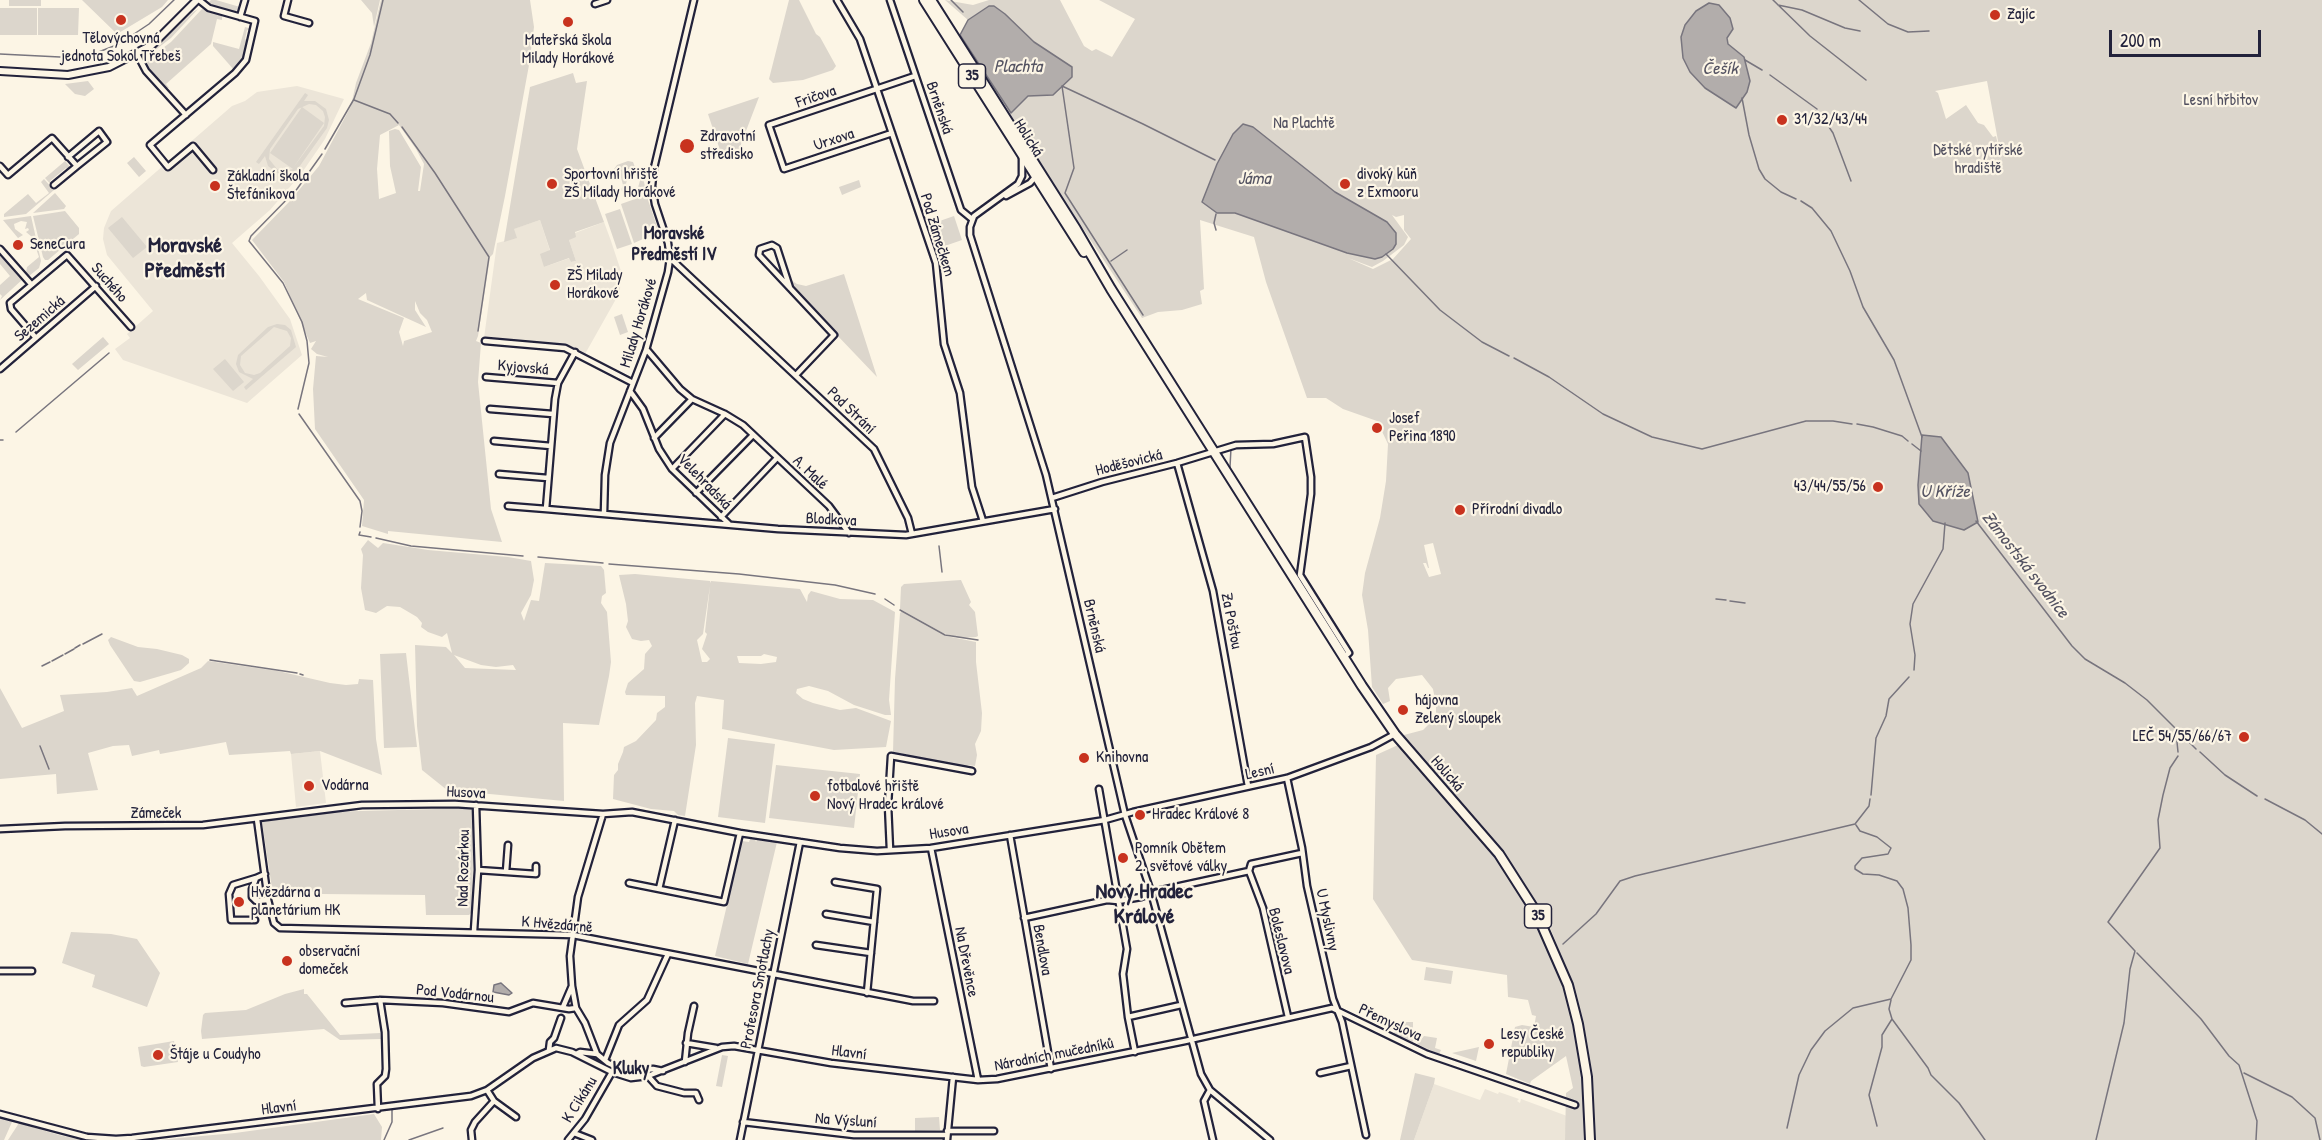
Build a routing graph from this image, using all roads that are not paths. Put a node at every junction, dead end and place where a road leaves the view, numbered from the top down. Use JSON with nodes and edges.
{"nodes":[{"id":1,"x":198,"y":0,"type":"edge"},
{"id":2,"x":244,"y":0,"type":"edge"},
{"id":3,"x":288,"y":0,"type":"edge"},
{"id":4,"x":694,"y":0,"type":"edge"},
{"id":5,"x":837,"y":0,"type":"edge"},
{"id":6,"x":890,"y":0,"type":"edge"},
{"id":7,"x":924,"y":0,"type":"edge"},
{"id":8,"x":931,"y":0,"type":"edge"},
{"id":9,"x":604,"y":1,"type":"edge"},
{"id":10,"x":595,"y":4,"type":"dead end"},
{"id":11,"x":240,"y":17,"type":"junction"},
{"id":12,"x":309,"y":23,"type":"dead end"},
{"id":13,"x":137,"y":54,"type":"junction"},
{"id":14,"x":0,"y":70,"type":"edge"},
{"id":15,"x":915,"y":76,"type":"junction"},
{"id":16,"x":877,"y":89,"type":"junction"},
{"id":17,"x":186,"y":115,"type":"junction"},
{"id":18,"x":892,"y":133,"type":"junction"},
{"id":19,"x":1021,"y":153,"type":"junction"},
{"id":20,"x":68,"y":157,"type":"junction"},
{"id":21,"x":0,"y":166,"type":"edge"},
{"id":22,"x":76,"y":166,"type":"junction"},
{"id":23,"x":1036,"y":166,"type":"junction"},
{"id":24,"x":784,"y":169,"type":"joint"},
{"id":25,"x":213,"y":170,"type":"dead end"},
{"id":26,"x":1033,"y":180,"type":"junction"},
{"id":27,"x":54,"y":185,"type":"dead end"},
{"id":28,"x":993,"y":202,"type":"junction"},
{"id":29,"x":972,"y":219,"type":"junction"},
{"id":30,"x":0,"y":249,"type":"edge"},
{"id":31,"x":670,"y":258,"type":"junction"},
{"id":32,"x":31,"y":284,"type":"junction"},
{"id":33,"x":96,"y":286,"type":"junction"},
{"id":34,"x":790,"y":288,"type":"junction"},
{"id":35,"x":1110,"y":289,"type":"junction"},
{"id":36,"x":131,"y":327,"type":"dead end"},
{"id":37,"x":36,"y":338,"type":"junction"},
{"id":38,"x":485,"y":341,"type":"dead end"},
{"id":39,"x":646,"y":350,"type":"junction"},
{"id":40,"x":574,"y":352,"type":"junction"},
{"id":41,"x":0,"y":369,"type":"edge"},
{"id":42,"x":796,"y":375,"type":"junction"},
{"id":43,"x":486,"y":377,"type":"dead end"},
{"id":44,"x":558,"y":383,"type":"junction"},
{"id":45,"x":633,"y":383,"type":"junction"},
{"id":46,"x":630,"y":391,"type":"junction"},
{"id":47,"x":692,"y":399,"type":"junction"},
{"id":48,"x":490,"y":410,"type":"dead end"},
{"id":49,"x":553,"y":414,"type":"junction"},
{"id":50,"x":725,"y":414,"type":"junction"},
{"id":51,"x":753,"y":435,"type":"junction"},
{"id":52,"x":654,"y":438,"type":"junction"},
{"id":53,"x":494,"y":441,"type":"dead end"},
{"id":54,"x":551,"y":446,"type":"junction"},
{"id":55,"x":1213,"y":451,"type":"junction"},
{"id":56,"x":777,"y":458,"type":"junction"},
{"id":57,"x":1177,"y":463,"type":"junction"},
{"id":58,"x":672,"y":469,"type":"junction"},
{"id":59,"x":499,"y":474,"type":"dead end"},
{"id":60,"x":548,"y":478,"type":"junction"},
{"id":61,"x":696,"y":493,"type":"junction"},
{"id":62,"x":1052,"y":498,"type":"junction"},
{"id":63,"x":508,"y":506,"type":"dead end"},
{"id":64,"x":546,"y":508,"type":"junction"},
{"id":65,"x":1055,"y":509,"type":"junction"},
{"id":66,"x":604,"y":513,"type":"junction"},
{"id":67,"x":721,"y":517,"type":"junction"},
{"id":68,"x":983,"y":521,"type":"junction"},
{"id":69,"x":729,"y":524,"type":"junction"},
{"id":70,"x":849,"y":533,"type":"junction"},
{"id":71,"x":912,"y":534,"type":"junction"},
{"id":72,"x":1344,"y":657,"type":"junction"},
{"id":73,"x":1395,"y":734,"type":"junction"},
{"id":74,"x":972,"y":771,"type":"dead end"},
{"id":75,"x":1287,"y":778,"type":"junction"},
{"id":76,"x":1248,"y":786,"type":"junction"},
{"id":77,"x":1099,"y":789,"type":"dead end"},
{"id":78,"x":476,"y":805,"type":"junction"},
{"id":79,"x":603,"y":814,"type":"junction"},
{"id":80,"x":1125,"y":815,"type":"junction"},
{"id":81,"x":257,"y":819,"type":"junction"},
{"id":82,"x":675,"y":820,"type":"junction"},
{"id":83,"x":1104,"y":820,"type":"junction"},
{"id":84,"x":0,"y":829,"type":"edge"},
{"id":85,"x":740,"y":833,"type":"junction"},
{"id":86,"x":1010,"y":835,"type":"junction"},
{"id":87,"x":800,"y":842,"type":"junction"},
{"id":88,"x":508,"y":845,"type":"dead end"},
{"id":89,"x":931,"y":848,"type":"junction"},
{"id":90,"x":890,"y":850,"type":"junction"},
{"id":91,"x":1302,"y":853,"type":"junction"},
{"id":92,"x":536,"y":866,"type":"dead end"},
{"id":93,"x":478,"y":870,"type":"junction"},
{"id":94,"x":1249,"y":871,"type":"junction"},
{"id":95,"x":506,"y":872,"type":"junction"},
{"id":96,"x":265,"y":874,"type":"junction"},
{"id":97,"x":256,"y":878,"type":"junction"},
{"id":98,"x":835,"y":882,"type":"dead end"},
{"id":99,"x":628,"y":883,"type":"dead end"},
{"id":100,"x":659,"y":889,"type":"junction"},
{"id":101,"x":1151,"y":892,"type":"junction"},
{"id":102,"x":268,"y":900,"type":"junction"},
{"id":103,"x":1118,"y":901,"type":"junction"},
{"id":104,"x":826,"y":914,"type":"dead end"},
{"id":105,"x":1024,"y":918,"type":"junction"},
{"id":106,"x":255,"y":920,"type":"dead end"},
{"id":107,"x":874,"y":922,"type":"junction"},
{"id":108,"x":474,"y":932,"type":"junction"},
{"id":109,"x":573,"y":935,"type":"junction"},
{"id":110,"x":816,"y":945,"type":"dead end"},
{"id":111,"x":871,"y":953,"type":"junction"},
{"id":112,"x":668,"y":954,"type":"junction"},
{"id":113,"x":1,"y":969,"type":"edge"},
{"id":114,"x":32,"y":971,"type":"dead end"},
{"id":115,"x":773,"y":974,"type":"junction"},
{"id":116,"x":572,"y":986,"type":"junction"},
{"id":117,"x":867,"y":993,"type":"junction"},
{"id":118,"x":380,"y":1000,"type":"junction"},
{"id":119,"x":934,"y":1001,"type":"dead end"},
{"id":120,"x":345,"y":1003,"type":"dead end"},
{"id":121,"x":1181,"y":1005,"type":"junction"},
{"id":122,"x":694,"y":1006,"type":"dead end"},
{"id":123,"x":563,"y":1007,"type":"junction"},
{"id":124,"x":576,"y":1008,"type":"junction"},
{"id":125,"x":1338,"y":1011,"type":"junction"},
{"id":126,"x":1128,"y":1017,"type":"junction"},
{"id":127,"x":1288,"y":1017,"type":"junction"},
{"id":128,"x":561,"y":1018,"type":"dead end"},
{"id":129,"x":1191,"y":1039,"type":"junction"},
{"id":130,"x":686,"y":1043,"type":"junction"},
{"id":131,"x":719,"y":1049,"type":"junction"},
{"id":132,"x":549,"y":1050,"type":"junction"},
{"id":133,"x":758,"y":1050,"type":"junction"},
{"id":134,"x":1135,"y":1052,"type":"junction"},
{"id":135,"x":576,"y":1054,"type":"junction"},
{"id":136,"x":597,"y":1054,"type":"junction"},
{"id":137,"x":604,"y":1060,"type":"junction"},
{"id":138,"x":685,"y":1062,"type":"junction"},
{"id":139,"x":1351,"y":1066,"type":"junction"},
{"id":140,"x":1051,"y":1069,"type":"junction"},
{"id":141,"x":663,"y":1071,"type":"junction"},
{"id":142,"x":612,"y":1072,"type":"junction"},
{"id":143,"x":1320,"y":1073,"type":"dead end"},
{"id":144,"x":648,"y":1076,"type":"junction"},
{"id":145,"x":953,"y":1077,"type":"junction"},
{"id":146,"x":978,"y":1080,"type":"junction"},
{"id":147,"x":487,"y":1090,"type":"junction"},
{"id":148,"x":1210,"y":1090,"type":"junction"},
{"id":149,"x":699,"y":1100,"type":"dead end"},
{"id":150,"x":494,"y":1101,"type":"junction"},
{"id":151,"x":1575,"y":1105,"type":"dead end"},
{"id":152,"x":378,"y":1108,"type":"junction"},
{"id":153,"x":0,"y":1114,"type":"edge"},
{"id":154,"x":516,"y":1117,"type":"dead end"},
{"id":155,"x":743,"y":1122,"type":"junction"},
{"id":156,"x":994,"y":1131,"type":"dead end"},
{"id":157,"x":574,"y":1133,"type":"junction"},
{"id":158,"x":1366,"y":1135,"type":"dead end"},
{"id":159,"x":947,"y":1136,"type":"edge"},
{"id":160,"x":472,"y":1140,"type":"edge"},
{"id":161,"x":568,"y":1140,"type":"edge"},
{"id":162,"x":592,"y":1140,"type":"edge"},
{"id":163,"x":740,"y":1140,"type":"edge"},
{"id":164,"x":1213,"y":1140,"type":"edge"},
{"id":165,"x":1270,"y":1140,"type":"edge"},
{"id":166,"x":1590,"y":1140,"type":"edge"}],
"edges":[{"from":1,"to":11,"type":"street"},
{"from":1,"to":13,"type":"street"},
{"from":2,"to":11,"type":"street"},
{"from":3,"to":12,"type":"street"},
{"from":4,"to":31,"type":"street","name":"Milady Horákové"},
{"from":5,"to":16,"type":"street","name":"Pod Zámečkem"},
{"from":6,"to":15,"type":"street","name":"Brněnská"},
{"from":7,"to":19,"type":"main road","name":"Holická","number":"35"},
{"from":8,"to":23,"type":"main road","name":"Holická","number":"35"},
{"from":9,"to":10,"type":"street"},
{"from":11,"to":17,"type":"street"},
{"from":13,"to":14,"type":"street"},
{"from":13,"to":17,"type":"street"},
{"from":15,"to":16,"type":"street","name":"Fričova"},
{"from":15,"to":29,"type":"street","name":"Brněnská"},
{"from":16,"to":18,"type":"street","name":"Pod Zámečkem"},
{"from":16,"to":24,"type":"street","name":"Fričova"},
{"from":17,"to":25,"type":"street"},
{"from":18,"to":24,"type":"street","name":"Urxova"},
{"from":18,"to":68,"type":"street","name":"Pod Zámečkem"},
{"from":19,"to":26,"type":"main road","name":"Holická","number":"35"},
{"from":19,"to":28,"type":"street"},
{"from":20,"to":21,"type":"street"},
{"from":20,"to":22,"type":"street"},
{"from":20,"to":22,"type":"street"},
{"from":22,"to":27,"type":"street"},
{"from":23,"to":26,"type":"street"},
{"from":23,"to":35,"type":"main road","name":"Holická","number":"35"},
{"from":26,"to":28,"type":"street"},
{"from":26,"to":35,"type":"main road","name":"Holická","number":"35"},
{"from":28,"to":29,"type":"street"},
{"from":29,"to":62,"type":"street","name":"Brněnská"},
{"from":30,"to":32,"type":"street"},
{"from":31,"to":39,"type":"street","name":"Milady Horákové"},
{"from":31,"to":42,"type":"street","name":"Pod Strání"},
{"from":32,"to":33,"type":"street","name":"Suchého"},
{"from":32,"to":37,"type":"street"},
{"from":33,"to":36,"type":"street","name":"Suchého"},
{"from":33,"to":37,"type":"street","name":"Sezemická"},
{"from":34,"to":34,"type":"street"},
{"from":34,"to":42,"type":"street"},
{"from":35,"to":55,"type":"main road","name":"Holická","number":"35"},
{"from":37,"to":41,"type":"street","name":"Sezemická"},
{"from":38,"to":40,"type":"street"},
{"from":39,"to":45,"type":"street","name":"Milady Horákové"},
{"from":39,"to":47,"type":"street","name":"A. Malé"},
{"from":40,"to":44,"type":"street","name":"Kyjovská"},
{"from":40,"to":45,"type":"street"},
{"from":42,"to":71,"type":"street","name":"Pod Strání"},
{"from":43,"to":44,"type":"street","name":"Kyjovská"},
{"from":44,"to":49,"type":"street","name":"Kyjovská"},
{"from":45,"to":46,"type":"street","name":"Milady Horákové"},
{"from":46,"to":52,"type":"street","name":"Velehradská"},
{"from":46,"to":66,"type":"street","name":"Milady Horákové"},
{"from":47,"to":50,"type":"street","name":"A. Malé"},
{"from":47,"to":52,"type":"street"},
{"from":48,"to":49,"type":"street"},
{"from":49,"to":54,"type":"street","name":"Kyjovská"},
{"from":50,"to":51,"type":"street","name":"A. Malé"},
{"from":50,"to":58,"type":"street"},
{"from":51,"to":56,"type":"street","name":"A. Malé"},
{"from":51,"to":61,"type":"street"},
{"from":52,"to":58,"type":"street","name":"Velehradská"},
{"from":53,"to":54,"type":"street"},
{"from":54,"to":60,"type":"street","name":"Kyjovská"},
{"from":55,"to":57,"type":"street","name":"Hoděšovická"},
{"from":55,"to":72,"type":"main road","name":"Holická","number":"35"},
{"from":55,"to":72,"type":"street"},
{"from":56,"to":67,"type":"street","name":"A. Malé"},
{"from":56,"to":70,"type":"street","name":"A. Malé"},
{"from":57,"to":62,"type":"street","name":"Hoděšovická"},
{"from":57,"to":76,"type":"street","name":"Za Poštou"},
{"from":58,"to":61,"type":"street","name":"Velehradská"},
{"from":59,"to":60,"type":"street"},
{"from":60,"to":64,"type":"street","name":"Kyjovská"},
{"from":61,"to":67,"type":"street","name":"Velehradská"},
{"from":62,"to":65,"type":"street","name":"Brněnská"},
{"from":63,"to":64,"type":"street"},
{"from":64,"to":66,"type":"street"},
{"from":65,"to":68,"type":"street","name":"Blodkova"},
{"from":65,"to":80,"type":"street","name":"Brněnská"},
{"from":66,"to":69,"type":"street","name":"Blodkova"},
{"from":67,"to":69,"type":"street","name":"Velehradská"},
{"from":68,"to":71,"type":"street","name":"Blodkova"},
{"from":69,"to":70,"type":"street","name":"Blodkova"},
{"from":70,"to":71,"type":"street","name":"Blodkova"},
{"from":72,"to":73,"type":"main road","name":"Holická","number":"35"},
{"from":73,"to":75,"type":"street","name":"Lesní"},
{"from":73,"to":166,"type":"main road","name":"Holická","number":"35"},
{"from":74,"to":90,"type":"street"},
{"from":75,"to":76,"type":"street","name":"Lesní"},
{"from":75,"to":91,"type":"street","name":"U Myslivny"},
{"from":76,"to":80,"type":"street","name":"Lesní"},
{"from":77,"to":83,"type":"street","name":"Národních mučedníků"},
{"from":78,"to":79,"type":"street","name":"Husova"},
{"from":78,"to":81,"type":"street","name":"Husova"},
{"from":78,"to":93,"type":"street","name":"Nad Rozárkou"},
{"from":79,"to":82,"type":"street","name":"Husova"},
{"from":79,"to":109,"type":"street","name":"Hlavní"},
{"from":80,"to":83,"type":"street","name":"Husova"},
{"from":80,"to":101,"type":"street","name":"Brněnská"},
{"from":81,"to":84,"type":"street","name":"Zámeček"},
{"from":81,"to":96,"type":"street"},
{"from":82,"to":85,"type":"street","name":"Husova"},
{"from":82,"to":100,"type":"street"},
{"from":83,"to":86,"type":"street","name":"Husova"},
{"from":83,"to":103,"type":"street","name":"Národních mučedníků"},
{"from":85,"to":87,"type":"street","name":"Husova"},
{"from":85,"to":100,"type":"street"},
{"from":86,"to":89,"type":"street","name":"Husova"},
{"from":86,"to":105,"type":"street","name":"Bendlova"},
{"from":87,"to":90,"type":"street","name":"Husova"},
{"from":87,"to":115,"type":"street","name":"Profesora Smotlachy"},
{"from":88,"to":95,"type":"street"},
{"from":89,"to":90,"type":"street","name":"Husova"},
{"from":89,"to":146,"type":"street","name":"Na Dřevěnce"},
{"from":91,"to":94,"type":"street"},
{"from":91,"to":125,"type":"street","name":"U Myslivny"},
{"from":92,"to":95,"type":"street"},
{"from":93,"to":95,"type":"street"},
{"from":93,"to":108,"type":"street","name":"Nad Rozárkou"},
{"from":94,"to":101,"type":"street"},
{"from":94,"to":127,"type":"street","name":"Boleslavova"},
{"from":96,"to":97,"type":"street"},
{"from":96,"to":102,"type":"street","name":"K Hvězdárně"},
{"from":97,"to":102,"type":"street"},
{"from":97,"to":106,"type":"street"},
{"from":98,"to":107,"type":"street"},
{"from":99,"to":100,"type":"street"},
{"from":101,"to":103,"type":"street"},
{"from":101,"to":121,"type":"street","name":"Brněnská"},
{"from":102,"to":108,"type":"street","name":"K Hvězdárně"},
{"from":103,"to":105,"type":"street"},
{"from":103,"to":126,"type":"street","name":"Národních mučedníků"},
{"from":104,"to":107,"type":"street"},
{"from":105,"to":140,"type":"street","name":"Bendlova"},
{"from":107,"to":111,"type":"street"},
{"from":108,"to":109,"type":"street","name":"K Hvězdárně"},
{"from":109,"to":112,"type":"street","name":"K Hvězdárně"},
{"from":109,"to":116,"type":"street","name":"Hlavní"},
{"from":110,"to":111,"type":"street"},
{"from":111,"to":117,"type":"street"},
{"from":112,"to":115,"type":"street","name":"K Hvězdárně"},
{"from":112,"to":137,"type":"street"},
{"from":113,"to":114,"type":"street"},
{"from":115,"to":117,"type":"street","name":"K Hvězdárně"},
{"from":115,"to":133,"type":"street","name":"Profesora Smotlachy"},
{"from":116,"to":123,"type":"street"},
{"from":116,"to":124,"type":"street","name":"Hlavní"},
{"from":117,"to":119,"type":"street","name":"K Hvězdárně"},
{"from":118,"to":120,"type":"street","name":"Pod Vodárnou"},
{"from":118,"to":123,"type":"street","name":"Pod Vodárnou"},
{"from":118,"to":152,"type":"street"},
{"from":121,"to":126,"type":"street"},
{"from":121,"to":129,"type":"street","name":"Brněnská"},
{"from":122,"to":130,"type":"street"},
{"from":123,"to":124,"type":"street","name":"Pod Vodárnou"},
{"from":124,"to":136,"type":"street","name":"Hlavní"},
{"from":125,"to":127,"type":"street","name":"Přemyslova"},
{"from":125,"to":139,"type":"street","name":"U Myslivny"},
{"from":125,"to":151,"type":"street","name":"Přemyslova"},
{"from":126,"to":134,"type":"street","name":"Národních mučedníků"},
{"from":127,"to":129,"type":"street","name":"Přemyslova"},
{"from":128,"to":132,"type":"street"},
{"from":129,"to":134,"type":"street","name":"Národních mučedníků"},
{"from":129,"to":148,"type":"street","name":"Brněnská"},
{"from":130,"to":131,"type":"street","name":"Hlavní"},
{"from":130,"to":138,"type":"street"},
{"from":131,"to":133,"type":"street","name":"Hlavní"},
{"from":131,"to":138,"type":"street","name":"Hlavní"},
{"from":132,"to":135,"type":"street","name":"Hlavní"},
{"from":132,"to":147,"type":"street","name":"Hlavní"},
{"from":133,"to":145,"type":"street","name":"Hlavní"},
{"from":133,"to":155,"type":"street","name":"Profesora Smotlachy"},
{"from":134,"to":140,"type":"street","name":"Národních mučedníků"},
{"from":135,"to":136,"type":"street","name":"Hlavní"},
{"from":135,"to":142,"type":"street","name":"Hlavní"},
{"from":136,"to":137,"type":"street","name":"Hlavní"},
{"from":137,"to":141,"type":"street","name":"Hlavní"},
{"from":138,"to":141,"type":"street","name":"Hlavní"},
{"from":139,"to":143,"type":"street"},
{"from":139,"to":158,"type":"street","name":"U Myslivny"},
{"from":140,"to":146,"type":"street","name":"Národních mučedníků"},
{"from":141,"to":144,"type":"street","name":"Hlavní"},
{"from":142,"to":144,"type":"street","name":"Hlavní"},
{"from":142,"to":157,"type":"street","name":"K Cikánu"},
{"from":144,"to":149,"type":"street"},
{"from":145,"to":146,"type":"street","name":"Hlavní"},
{"from":145,"to":159,"type":"street"},
{"from":147,"to":150,"type":"street"},
{"from":147,"to":152,"type":"street","name":"Hlavní"},
{"from":148,"to":164,"type":"street"},
{"from":148,"to":165,"type":"street"},
{"from":150,"to":154,"type":"street"},
{"from":150,"to":160,"type":"street"},
{"from":152,"to":153,"type":"street","name":"Hlavní"},
{"from":155,"to":159,"type":"street","name":"Na Výsluní"},
{"from":155,"to":163,"type":"street","name":"Profesora Smotlachy"},
{"from":156,"to":159,"type":"street","name":"Na Výsluní"},
{"from":157,"to":161,"type":"street","name":"K Cikánu"},
{"from":157,"to":162,"type":"street"}]}
